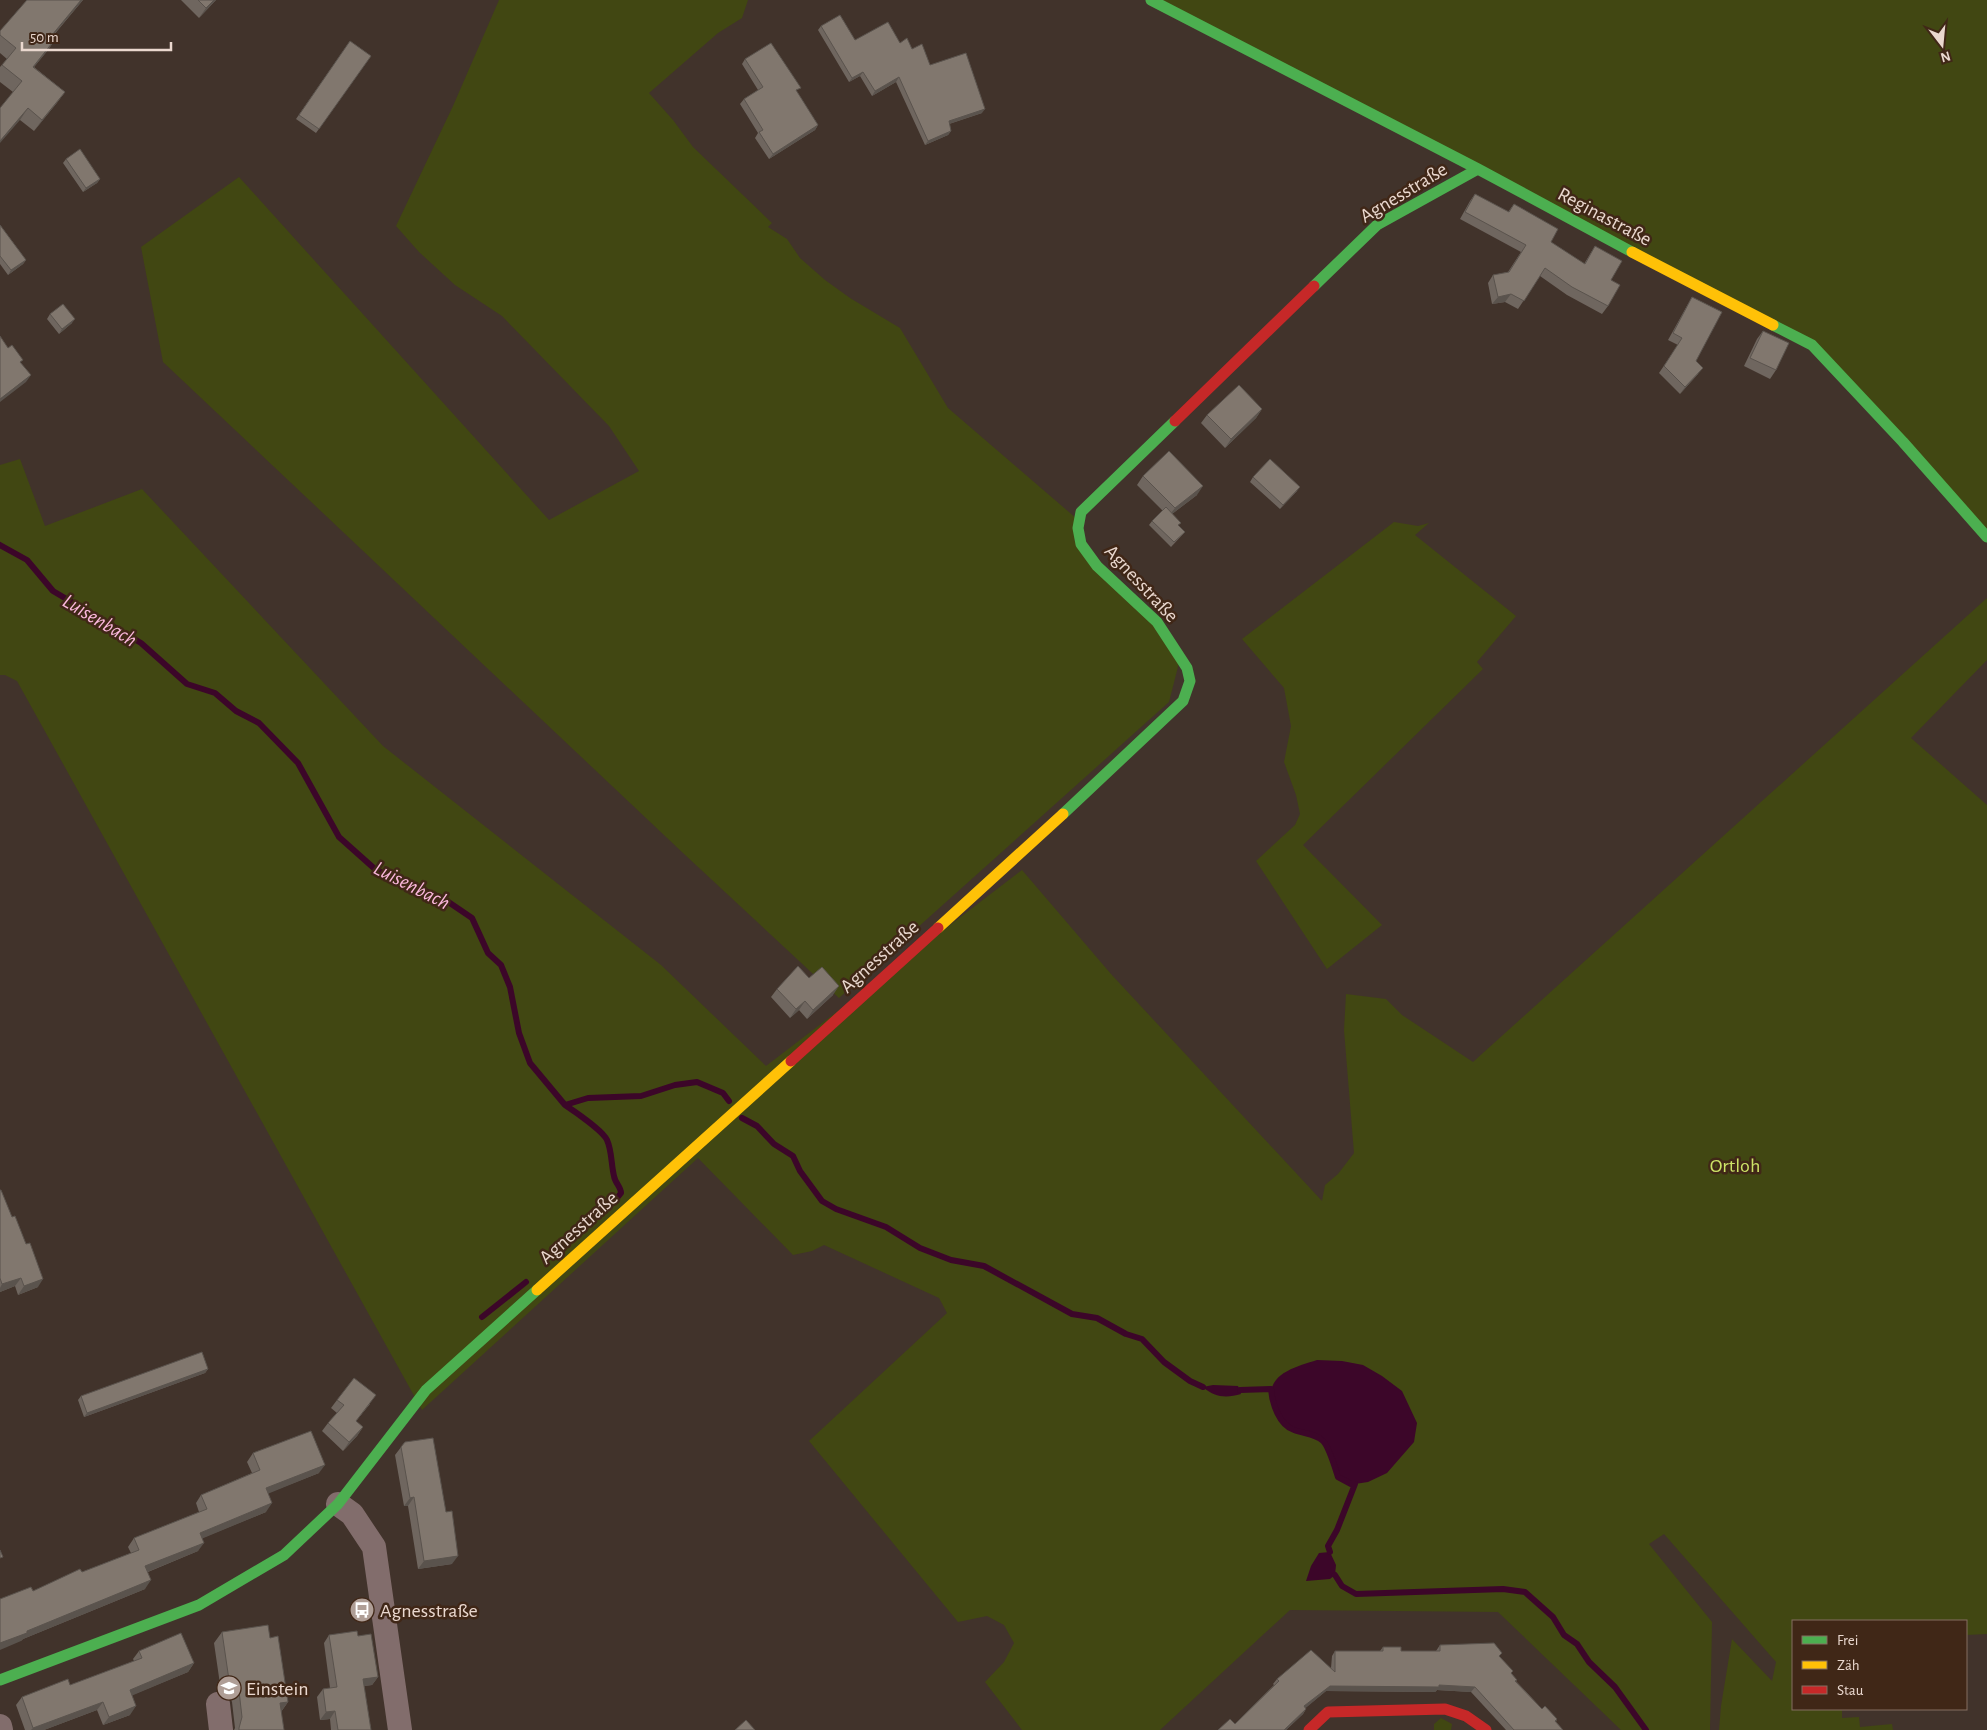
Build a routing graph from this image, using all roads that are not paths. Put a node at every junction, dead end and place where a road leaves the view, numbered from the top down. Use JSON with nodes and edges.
{"nodes":[{"id":1,"x":1151,"y":0,"type":"edge"},
{"id":2,"x":1478,"y":169,"type":"junction"},
{"id":3,"x":1987,"y":537,"type":"edge"},
{"id":4,"x":338,"y":1504,"type":"junction"},
{"id":5,"x":0,"y":1680,"type":"edge"},
{"id":6,"x":218,"y":1704,"type":"dead end"},
{"id":7,"x":1459,"y":1723,"type":"edge"},
{"id":8,"x":0,"y":1726,"type":"edge"},
{"id":9,"x":2,"y":1730,"type":"edge"},
{"id":10,"x":221,"y":1730,"type":"edge"},
{"id":11,"x":400,"y":1730,"type":"edge"},
{"id":12,"x":1309,"y":1730,"type":"edge"},
{"id":13,"x":1486,"y":1730,"type":"edge"}],
"edges":[{"from":1,"to":2,"type":"street","name":"Reginastraße"},
{"from":2,"to":3,"type":"street","name":"Reginastraße"},
{"from":2,"to":4,"type":"street","name":"Agnesstraße"},
{"from":4,"to":5,"type":"street","name":"Agnesstraße"},
{"from":4,"to":11,"type":"street"},
{"from":6,"to":10,"type":"street"},
{"from":7,"to":12,"type":"street"},
{"from":7,"to":13,"type":"street"},
{"from":8,"to":9,"type":"street"}]}
